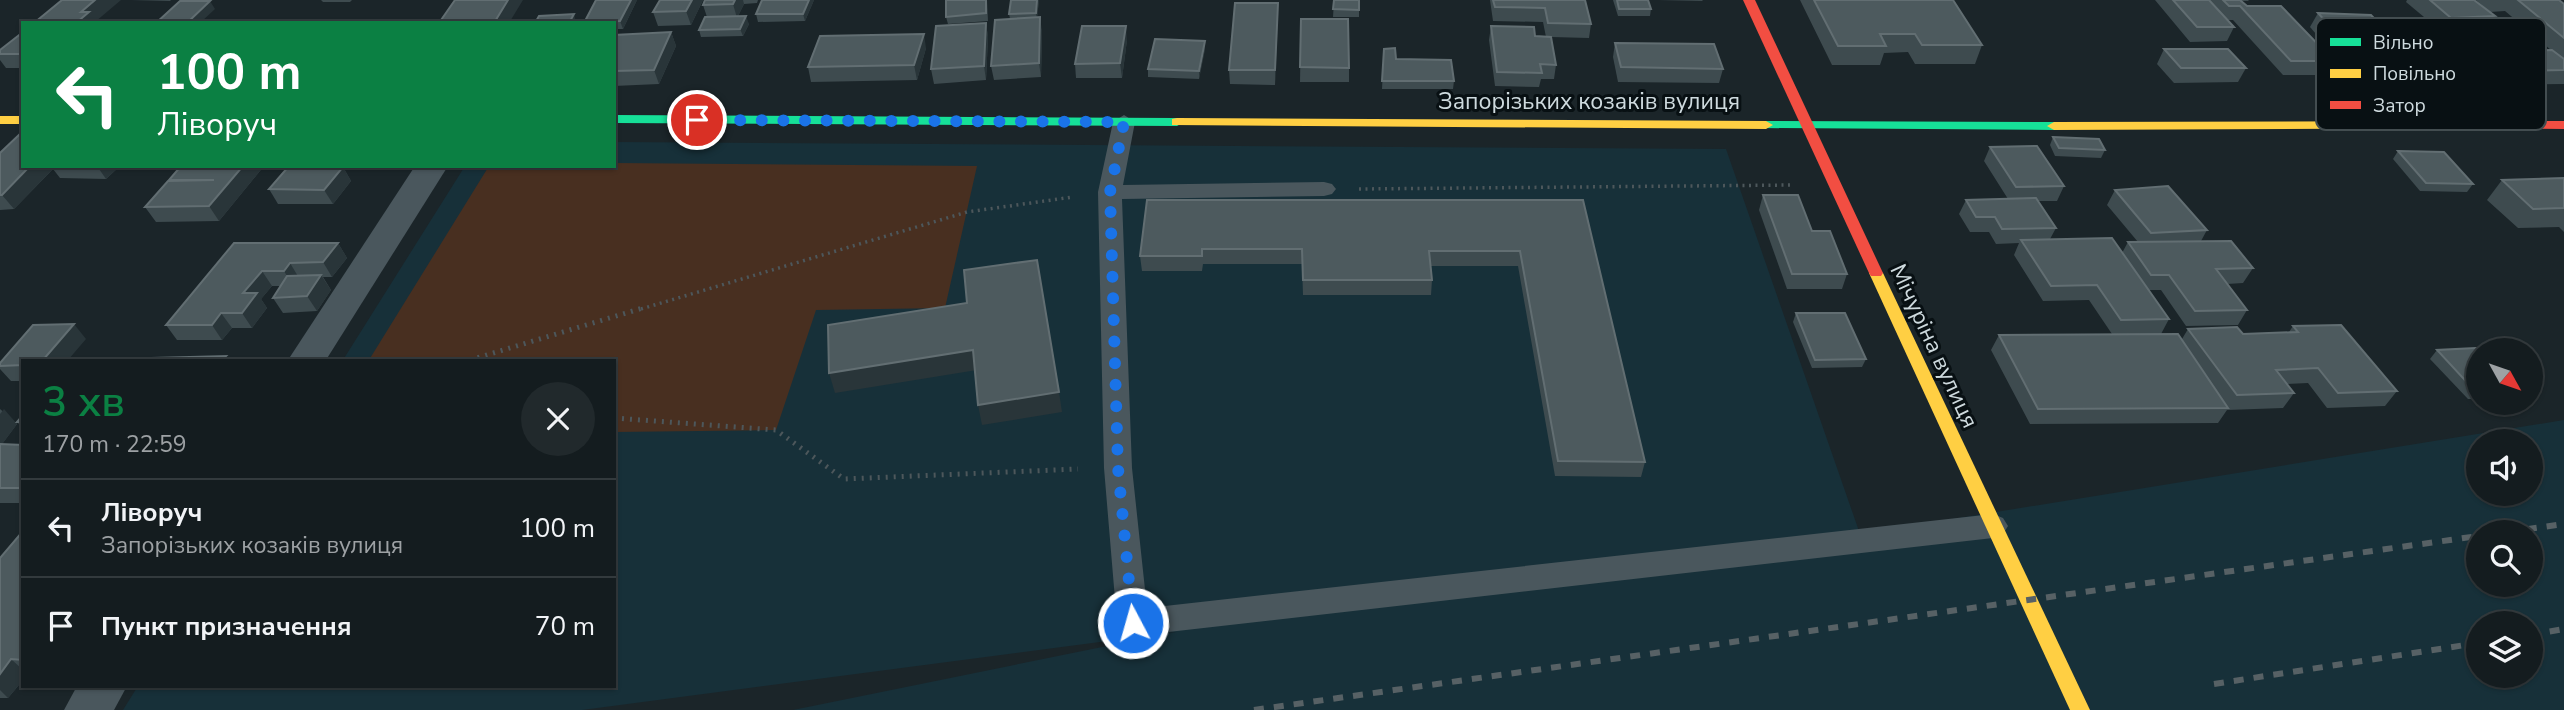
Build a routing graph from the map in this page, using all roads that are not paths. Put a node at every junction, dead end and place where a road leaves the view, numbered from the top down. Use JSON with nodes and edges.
{"nodes":[{"id":1,"x":1749,"y":0,"type":"edge"},
{"id":2,"x":616,"y":119,"type":"edge"},
{"id":3,"x":0,"y":120,"type":"edge"},
{"id":4,"x":21,"y":120,"type":"edge"},
{"id":5,"x":1124,"y":122,"type":"junction"},
{"id":6,"x":1808,"y":125,"type":"junction"},
{"id":7,"x":2316,"y":125,"type":"edge"},
{"id":8,"x":2546,"y":125,"type":"edge"},
{"id":9,"x":2564,"y":125,"type":"edge"},
{"id":10,"x":431,"y":168,"type":"edge"},
{"id":11,"x":1325,"y":189,"type":"road end"},
{"id":12,"x":1110,"y":192,"type":"junction"},
{"id":13,"x":308,"y":359,"type":"edge"},
{"id":14,"x":1993,"y":526,"type":"junction"},
{"id":15,"x":102,"y":688,"type":"edge"},
{"id":16,"x":88,"y":710,"type":"edge"},
{"id":17,"x":2080,"y":710,"type":"edge"}],
"edges":[{"from":1,"to":6,"type":"main road","name":"Мічуріна вулиця"},
{"from":2,"to":5,"type":"main road","name":"Запорізьких козаків вулиця"},
{"from":3,"to":4,"type":"main road"},
{"from":5,"to":6,"type":"main road","name":"Запорізьких козаків вулиця"},
{"from":5,"to":12,"type":"lane"},
{"from":6,"to":7,"type":"main road","name":"Запорізьких козаків вулиця"},
{"from":6,"to":14,"type":"main road","name":"Мічуріна вулиця"},
{"from":8,"to":9,"type":"main road","name":"Запорізьких козаків вулиця"},
{"from":10,"to":13,"type":"street"},
{"from":11,"to":12,"type":"lane"},
{"from":12,"to":14,"type":"lane"},
{"from":14,"to":17,"type":"main road","name":"Мічуріна вулиця"},
{"from":15,"to":16,"type":"street"}]}
